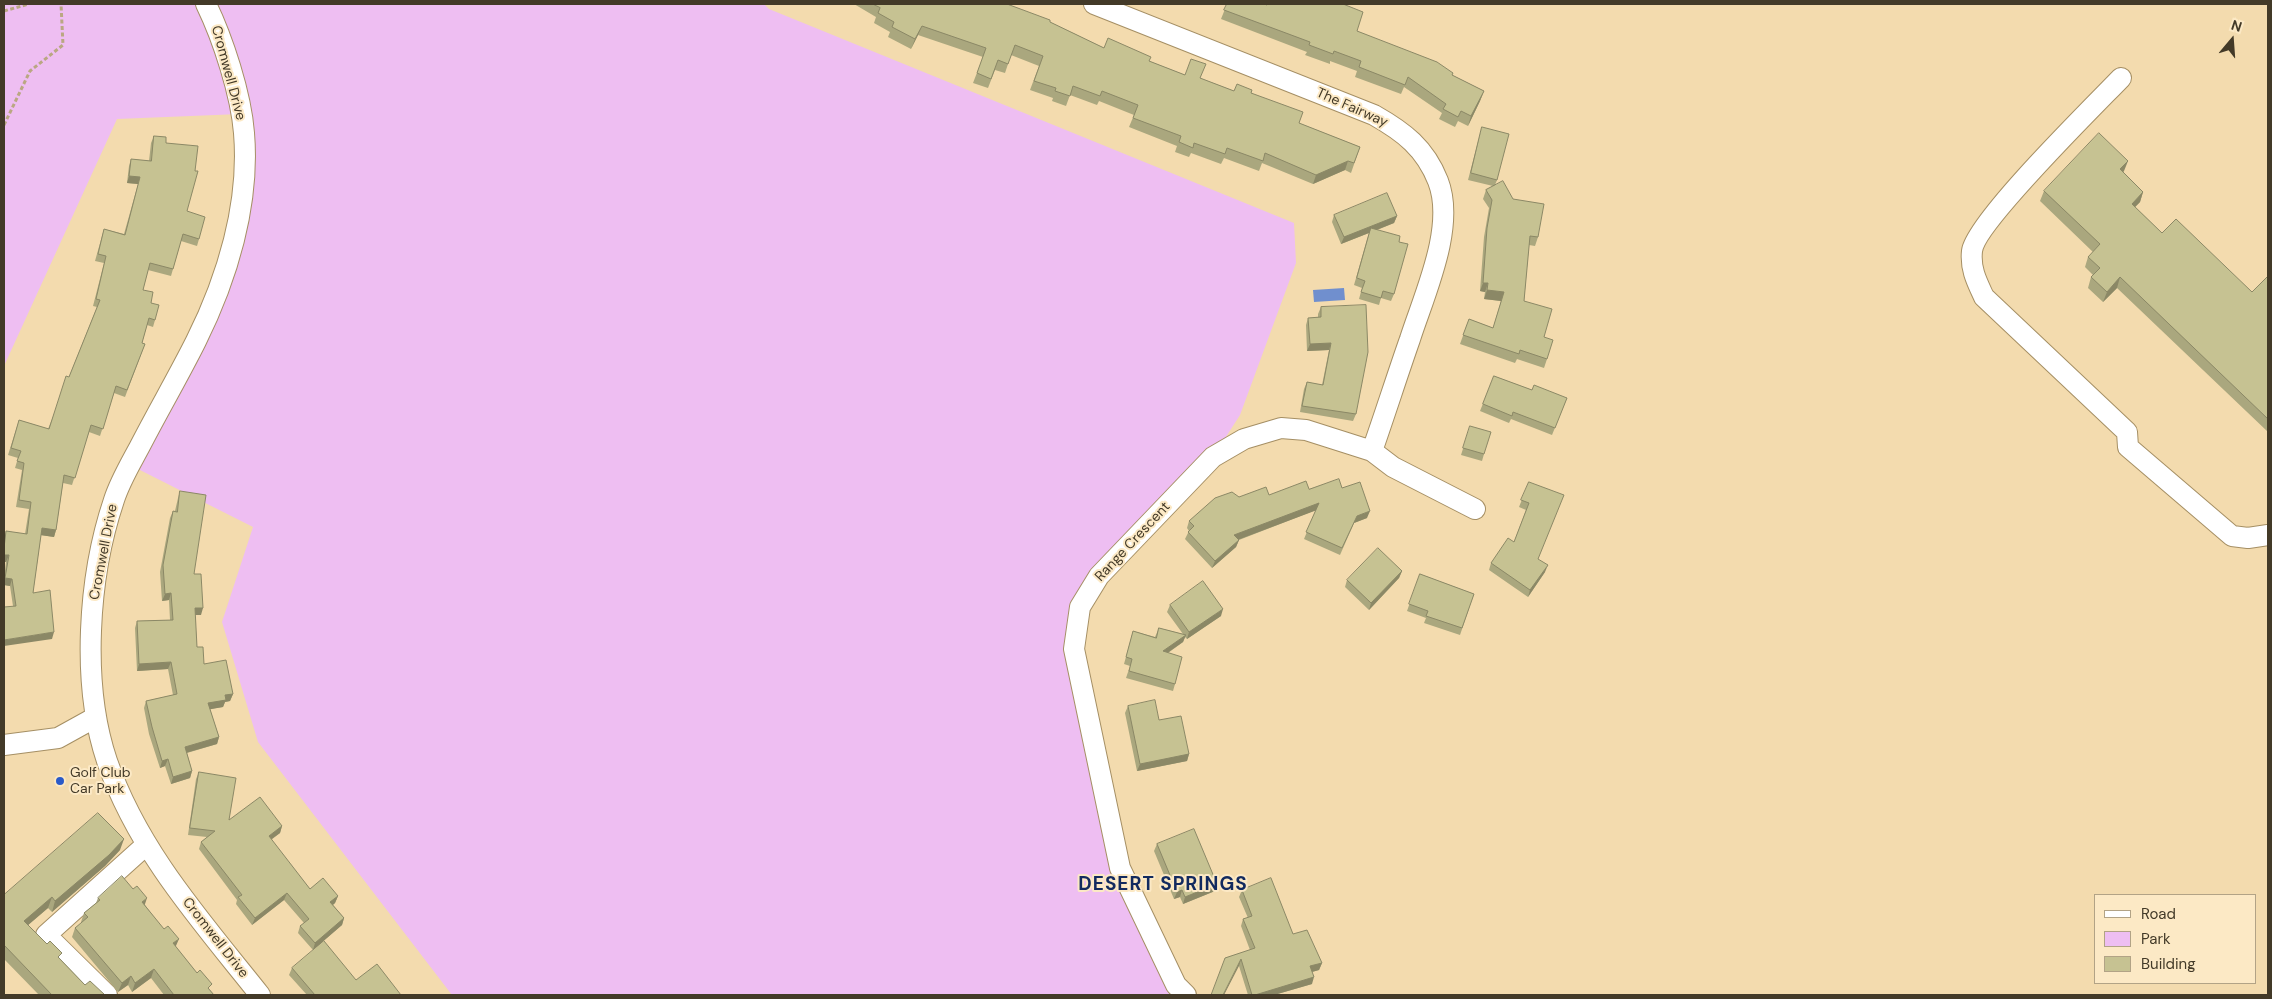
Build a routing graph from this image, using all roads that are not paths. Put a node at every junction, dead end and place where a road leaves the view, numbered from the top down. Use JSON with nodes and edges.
{"nodes":[{"id":1,"x":206,"y":4,"type":"edge"},
{"id":2,"x":1094,"y":4,"type":"edge"},
{"id":3,"x":2121,"y":78,"type":"dead end"},
{"id":4,"x":1372,"y":451,"type":"junction"},
{"id":5,"x":1475,"y":509,"type":"dead end"},
{"id":6,"x":2268,"y":535,"type":"edge"},
{"id":7,"x":96,"y":718,"type":"junction"},
{"id":8,"x":4,"y":745,"type":"edge"},
{"id":9,"x":146,"y":845,"type":"junction"},
{"id":10,"x":107,"y":995,"type":"edge"},
{"id":11,"x":260,"y":995,"type":"edge"},
{"id":12,"x":1186,"y":995,"type":"edge"}],
"edges":[{"from":1,"to":7,"type":"street","name":"Cromwell Drive"},
{"from":2,"to":4,"type":"street","name":"The Fairway"},
{"from":3,"to":6,"type":"street"},
{"from":4,"to":5,"type":"street","name":"Range Crescent"},
{"from":4,"to":12,"type":"street","name":"Range Crescent"},
{"from":7,"to":8,"type":"street"},
{"from":7,"to":9,"type":"street","name":"Cromwell Drive"},
{"from":9,"to":10,"type":"street"},
{"from":9,"to":11,"type":"street","name":"Cromwell Drive"}]}
